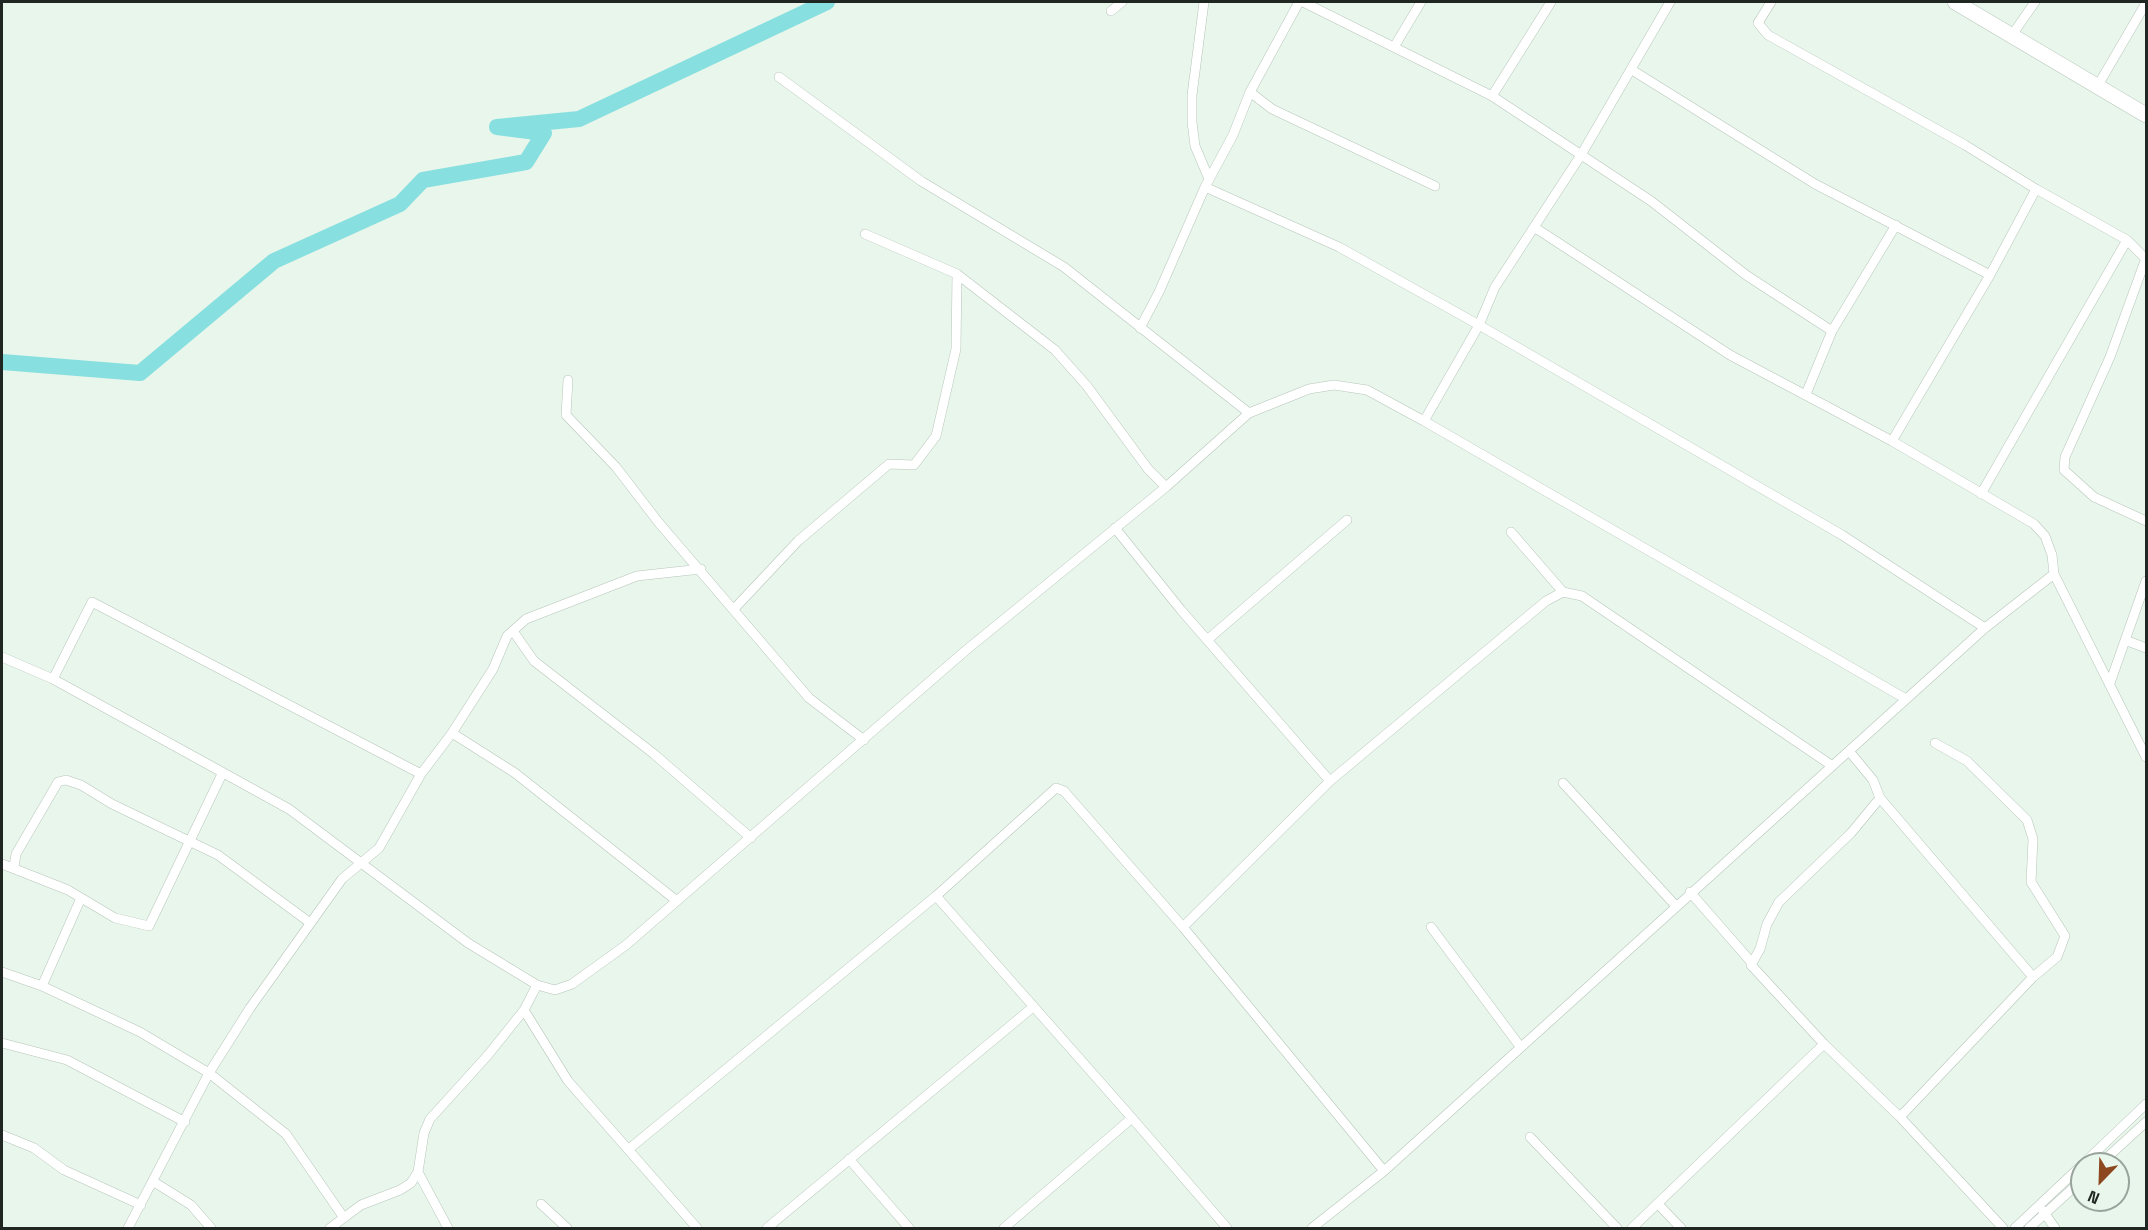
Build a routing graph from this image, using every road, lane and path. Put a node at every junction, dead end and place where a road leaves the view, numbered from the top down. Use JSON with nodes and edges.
{"nodes":[{"id":1,"x":1122,"y":2,"type":"edge"},
{"id":2,"x":1204,"y":2,"type":"edge"},
{"id":3,"x":1301,"y":2,"type":"edge"},
{"id":4,"x":1421,"y":2,"type":"edge"},
{"id":5,"x":1551,"y":2,"type":"edge"},
{"id":6,"x":1670,"y":2,"type":"edge"},
{"id":7,"x":1771,"y":2,"type":"edge"},
{"id":8,"x":1954,"y":2,"type":"edge"},
{"id":9,"x":2035,"y":2,"type":"edge"},
{"id":10,"x":2146,"y":3,"type":"edge"},
{"id":11,"x":1111,"y":11,"type":"dead end"},
{"id":12,"x":2012,"y":35,"type":"junction"},
{"id":13,"x":1394,"y":47,"type":"junction"},
{"id":14,"x":1632,"y":70,"type":"junction"},
{"id":15,"x":779,"y":77,"type":"dead end"},
{"id":16,"x":2097,"y":87,"type":"junction"},
{"id":17,"x":1250,"y":92,"type":"junction"},
{"id":18,"x":1492,"y":96,"type":"junction"},
{"id":19,"x":2146,"y":115,"type":"edge"},
{"id":20,"x":1581,"y":155,"type":"junction"},
{"id":21,"x":1207,"y":183,"type":"junction"},
{"id":22,"x":1435,"y":186,"type":"dead end"},
{"id":23,"x":2036,"y":189,"type":"junction"},
{"id":24,"x":1896,"y":225,"type":"junction"},
{"id":25,"x":1534,"y":227,"type":"junction"},
{"id":26,"x":865,"y":234,"type":"dead end"},
{"id":27,"x":2127,"y":240,"type":"junction"},
{"id":28,"x":2146,"y":259,"type":"edge"},
{"id":29,"x":957,"y":274,"type":"junction"},
{"id":30,"x":1990,"y":275,"type":"junction"},
{"id":31,"x":1479,"y":325,"type":"junction"},
{"id":32,"x":1140,"y":328,"type":"junction"},
{"id":33,"x":1832,"y":331,"type":"junction"},
{"id":34,"x":568,"y":380,"type":"dead end"},
{"id":35,"x":1806,"y":394,"type":"junction"},
{"id":36,"x":1249,"y":413,"type":"junction"},
{"id":37,"x":1424,"y":421,"type":"junction"},
{"id":38,"x":1892,"y":441,"type":"junction"},
{"id":39,"x":1166,"y":487,"type":"junction"},
{"id":40,"x":1981,"y":494,"type":"junction"},
{"id":41,"x":1347,"y":520,"type":"dead end"},
{"id":42,"x":2146,"y":521,"type":"edge"},
{"id":43,"x":1115,"y":528,"type":"junction"},
{"id":44,"x":1511,"y":532,"type":"dead end"},
{"id":45,"x":701,"y":569,"type":"junction"},
{"id":46,"x":2054,"y":574,"type":"junction"},
{"id":47,"x":2146,"y":581,"type":"edge"},
{"id":48,"x":1563,"y":592,"type":"junction"},
{"id":49,"x":734,"y":609,"type":"junction"},
{"id":50,"x":1985,"y":628,"type":"junction"},
{"id":51,"x":513,"y":631,"type":"junction"},
{"id":52,"x":1207,"y":640,"type":"junction"},
{"id":53,"x":2125,"y":640,"type":"junction"},
{"id":54,"x":2146,"y":648,"type":"edge"},
{"id":55,"x":2,"y":657,"type":"edge"},
{"id":56,"x":53,"y":679,"type":"junction"},
{"id":57,"x":2110,"y":683,"type":"junction"},
{"id":58,"x":1906,"y":699,"type":"junction"},
{"id":59,"x":452,"y":733,"type":"junction"},
{"id":60,"x":864,"y":740,"type":"junction"},
{"id":61,"x":1935,"y":743,"type":"dead end"},
{"id":62,"x":1849,"y":751,"type":"junction"},
{"id":63,"x":2146,"y":756,"type":"edge"},
{"id":64,"x":1831,"y":765,"type":"junction"},
{"id":65,"x":222,"y":774,"type":"junction"},
{"id":66,"x":421,"y":774,"type":"junction"},
{"id":67,"x":1330,"y":781,"type":"junction"},
{"id":68,"x":1563,"y":783,"type":"dead end"},
{"id":69,"x":1880,"y":798,"type":"junction"},
{"id":70,"x":751,"y":838,"type":"junction"},
{"id":71,"x":192,"y":840,"type":"junction"},
{"id":72,"x":363,"y":862,"type":"junction"},
{"id":73,"x":2,"y":864,"type":"edge"},
{"id":74,"x":14,"y":867,"type":"junction"},
{"id":75,"x":1690,"y":892,"type":"junction"},
{"id":76,"x":936,"y":896,"type":"junction"},
{"id":77,"x":81,"y":898,"type":"junction"},
{"id":78,"x":677,"y":901,"type":"junction"},
{"id":79,"x":1676,"y":905,"type":"junction"},
{"id":80,"x":309,"y":922,"type":"junction"},
{"id":81,"x":1183,"y":927,"type":"junction"},
{"id":82,"x":1431,"y":927,"type":"dead end"},
{"id":83,"x":1752,"y":963,"type":"junction"},
{"id":84,"x":2,"y":972,"type":"edge"},
{"id":85,"x":2033,"y":977,"type":"junction"},
{"id":86,"x":537,"y":985,"type":"junction"},
{"id":87,"x":42,"y":986,"type":"junction"},
{"id":88,"x":1033,"y":1007,"type":"junction"},
{"id":89,"x":524,"y":1010,"type":"junction"},
{"id":90,"x":2,"y":1042,"type":"edge"},
{"id":91,"x":1824,"y":1044,"type":"junction"},
{"id":92,"x":1519,"y":1046,"type":"junction"},
{"id":93,"x":209,"y":1073,"type":"junction"},
{"id":94,"x":2146,"y":1104,"type":"edge"},
{"id":95,"x":1132,"y":1118,"type":"junction"},
{"id":96,"x":1900,"y":1118,"type":"junction"},
{"id":97,"x":185,"y":1122,"type":"junction"},
{"id":98,"x":2146,"y":1122,"type":"edge"},
{"id":99,"x":2,"y":1135,"type":"edge"},
{"id":100,"x":1530,"y":1137,"type":"dead end"},
{"id":101,"x":629,"y":1149,"type":"junction"},
{"id":102,"x":2095,"y":1152,"type":"edge"},
{"id":103,"x":2113,"y":1152,"type":"edge"},
{"id":104,"x":849,"y":1159,"type":"junction"},
{"id":105,"x":1384,"y":1170,"type":"junction"},
{"id":106,"x":417,"y":1172,"type":"junction"},
{"id":107,"x":2070,"y":1178,"type":"edge"},
{"id":108,"x":154,"y":1182,"type":"junction"},
{"id":109,"x":2070,"y":1189,"type":"edge"},
{"id":110,"x":541,"y":1204,"type":"dead end"},
{"id":111,"x":1658,"y":1204,"type":"junction"},
{"id":112,"x":141,"y":1205,"type":"junction"},
{"id":113,"x":2042,"y":1209,"type":"junction"},
{"id":114,"x":344,"y":1218,"type":"junction"},
{"id":115,"x":128,"y":1228,"type":"edge"},
{"id":116,"x":211,"y":1228,"type":"edge"},
{"id":117,"x":330,"y":1228,"type":"edge"},
{"id":118,"x":448,"y":1228,"type":"edge"},
{"id":119,"x":567,"y":1228,"type":"edge"},
{"id":120,"x":697,"y":1228,"type":"edge"},
{"id":121,"x":767,"y":1228,"type":"edge"},
{"id":122,"x":909,"y":1228,"type":"edge"},
{"id":123,"x":1004,"y":1228,"type":"edge"},
{"id":124,"x":1227,"y":1228,"type":"edge"},
{"id":125,"x":1312,"y":1228,"type":"edge"},
{"id":126,"x":1617,"y":1228,"type":"edge"},
{"id":127,"x":1632,"y":1228,"type":"edge"},
{"id":128,"x":1681,"y":1228,"type":"edge"},
{"id":129,"x":2003,"y":1228,"type":"edge"},
{"id":130,"x":2015,"y":1228,"type":"edge"},
{"id":131,"x":2029,"y":1228,"type":"edge"},
{"id":132,"x":2055,"y":1228,"type":"edge"}],
"edges":[{"from":1,"to":11,"type":"street"},
{"from":2,"to":21,"type":"street"},
{"from":3,"to":13,"type":"street"},
{"from":3,"to":17,"type":"street"},
{"from":4,"to":13,"type":"street"},
{"from":5,"to":18,"type":"street"},
{"from":6,"to":14,"type":"street"},
{"from":7,"to":23,"type":"street"},
{"from":8,"to":12,"type":"main road"},
{"from":9,"to":12,"type":"street"},
{"from":10,"to":16,"type":"street"},
{"from":12,"to":16,"type":"main road"},
{"from":13,"to":18,"type":"street"},
{"from":14,"to":20,"type":"street"},
{"from":14,"to":24,"type":"street"},
{"from":15,"to":32,"type":"street"},
{"from":16,"to":19,"type":"main road"},
{"from":17,"to":21,"type":"street"},
{"from":17,"to":22,"type":"street"},
{"from":18,"to":20,"type":"street"},
{"from":20,"to":25,"type":"street"},
{"from":20,"to":33,"type":"street"},
{"from":21,"to":31,"type":"street"},
{"from":21,"to":32,"type":"street"},
{"from":23,"to":27,"type":"street"},
{"from":23,"to":30,"type":"street"},
{"from":24,"to":30,"type":"street"},
{"from":24,"to":33,"type":"street"},
{"from":25,"to":31,"type":"street"},
{"from":25,"to":35,"type":"street"},
{"from":26,"to":29,"type":"street"},
{"from":27,"to":28,"type":"street"},
{"from":27,"to":40,"type":"street"},
{"from":28,"to":42,"type":"street"},
{"from":29,"to":39,"type":"street"},
{"from":29,"to":49,"type":"street"},
{"from":30,"to":38,"type":"street"},
{"from":31,"to":37,"type":"street"},
{"from":31,"to":50,"type":"street"},
{"from":32,"to":36,"type":"street"},
{"from":33,"to":35,"type":"street"},
{"from":34,"to":45,"type":"street"},
{"from":35,"to":38,"type":"street"},
{"from":36,"to":37,"type":"street"},
{"from":36,"to":39,"type":"street"},
{"from":37,"to":58,"type":"street"},
{"from":38,"to":40,"type":"street"},
{"from":39,"to":43,"type":"street"},
{"from":40,"to":46,"type":"street"},
{"from":41,"to":52,"type":"street"},
{"from":43,"to":52,"type":"street"},
{"from":43,"to":60,"type":"street"},
{"from":44,"to":48,"type":"street"},
{"from":45,"to":49,"type":"street"},
{"from":45,"to":51,"type":"street"},
{"from":46,"to":50,"type":"street"},
{"from":46,"to":57,"type":"street"},
{"from":47,"to":53,"type":"street"},
{"from":48,"to":64,"type":"street"},
{"from":48,"to":67,"type":"street"},
{"from":49,"to":60,"type":"street"},
{"from":50,"to":58,"type":"street"},
{"from":51,"to":59,"type":"street"},
{"from":51,"to":70,"type":"street"},
{"from":52,"to":67,"type":"street"},
{"from":53,"to":54,"type":"street"},
{"from":53,"to":57,"type":"street"},
{"from":55,"to":56,"type":"street"},
{"from":56,"to":65,"type":"street"},
{"from":56,"to":66,"type":"street"},
{"from":57,"to":63,"type":"street"},
{"from":58,"to":62,"type":"street"},
{"from":59,"to":66,"type":"street"},
{"from":59,"to":78,"type":"street"},
{"from":60,"to":70,"type":"street"},
{"from":61,"to":85,"type":"street"},
{"from":62,"to":64,"type":"street"},
{"from":62,"to":69,"type":"street"},
{"from":64,"to":75,"type":"street"},
{"from":65,"to":71,"type":"street"},
{"from":65,"to":72,"type":"street"},
{"from":66,"to":72,"type":"street"},
{"from":67,"to":81,"type":"street"},
{"from":68,"to":79,"type":"street"},
{"from":69,"to":83,"type":"street"},
{"from":69,"to":85,"type":"street"},
{"from":70,"to":78,"type":"street"},
{"from":71,"to":74,"type":"street"},
{"from":71,"to":77,"type":"street"},
{"from":71,"to":80,"type":"street"},
{"from":72,"to":80,"type":"street"},
{"from":72,"to":86,"type":"street"},
{"from":73,"to":74,"type":"street"},
{"from":74,"to":77,"type":"street"},
{"from":75,"to":79,"type":"street"},
{"from":75,"to":83,"type":"street"},
{"from":76,"to":81,"type":"street"},
{"from":76,"to":88,"type":"street"},
{"from":76,"to":101,"type":"street"},
{"from":77,"to":87,"type":"street"},
{"from":78,"to":86,"type":"street"},
{"from":79,"to":92,"type":"street"},
{"from":80,"to":93,"type":"street"},
{"from":81,"to":105,"type":"street"},
{"from":82,"to":92,"type":"street"},
{"from":83,"to":91,"type":"street"},
{"from":84,"to":87,"type":"street"},
{"from":85,"to":96,"type":"street"},
{"from":86,"to":89,"type":"street"},
{"from":87,"to":93,"type":"street"},
{"from":88,"to":95,"type":"street"},
{"from":88,"to":104,"type":"street"},
{"from":89,"to":101,"type":"street"},
{"from":89,"to":106,"type":"street"},
{"from":90,"to":97,"type":"street"},
{"from":91,"to":96,"type":"street"},
{"from":91,"to":111,"type":"street"},
{"from":92,"to":105,"type":"street"},
{"from":93,"to":97,"type":"street"},
{"from":93,"to":114,"type":"street"},
{"from":94,"to":102,"type":"street"},
{"from":95,"to":123,"type":"street"},
{"from":95,"to":124,"type":"street"},
{"from":96,"to":129,"type":"street"},
{"from":97,"to":108,"type":"street"},
{"from":98,"to":103,"type":"street"},
{"from":99,"to":112,"type":"street"},
{"from":100,"to":126,"type":"street"},
{"from":101,"to":120,"type":"street"},
{"from":104,"to":121,"type":"street"},
{"from":104,"to":122,"type":"street"},
{"from":105,"to":125,"type":"street"},
{"from":106,"to":114,"type":"street"},
{"from":106,"to":118,"type":"street"},
{"from":107,"to":113,"type":"street"},
{"from":108,"to":112,"type":"street"},
{"from":108,"to":116,"type":"street"},
{"from":109,"to":113,"type":"street"},
{"from":110,"to":119,"type":"street"},
{"from":111,"to":127,"type":"street"},
{"from":111,"to":128,"type":"street"},
{"from":112,"to":115,"type":"street"},
{"from":113,"to":130,"type":"street"},
{"from":113,"to":131,"type":"street"},
{"from":113,"to":132,"type":"street"},
{"from":114,"to":117,"type":"street"}]}
